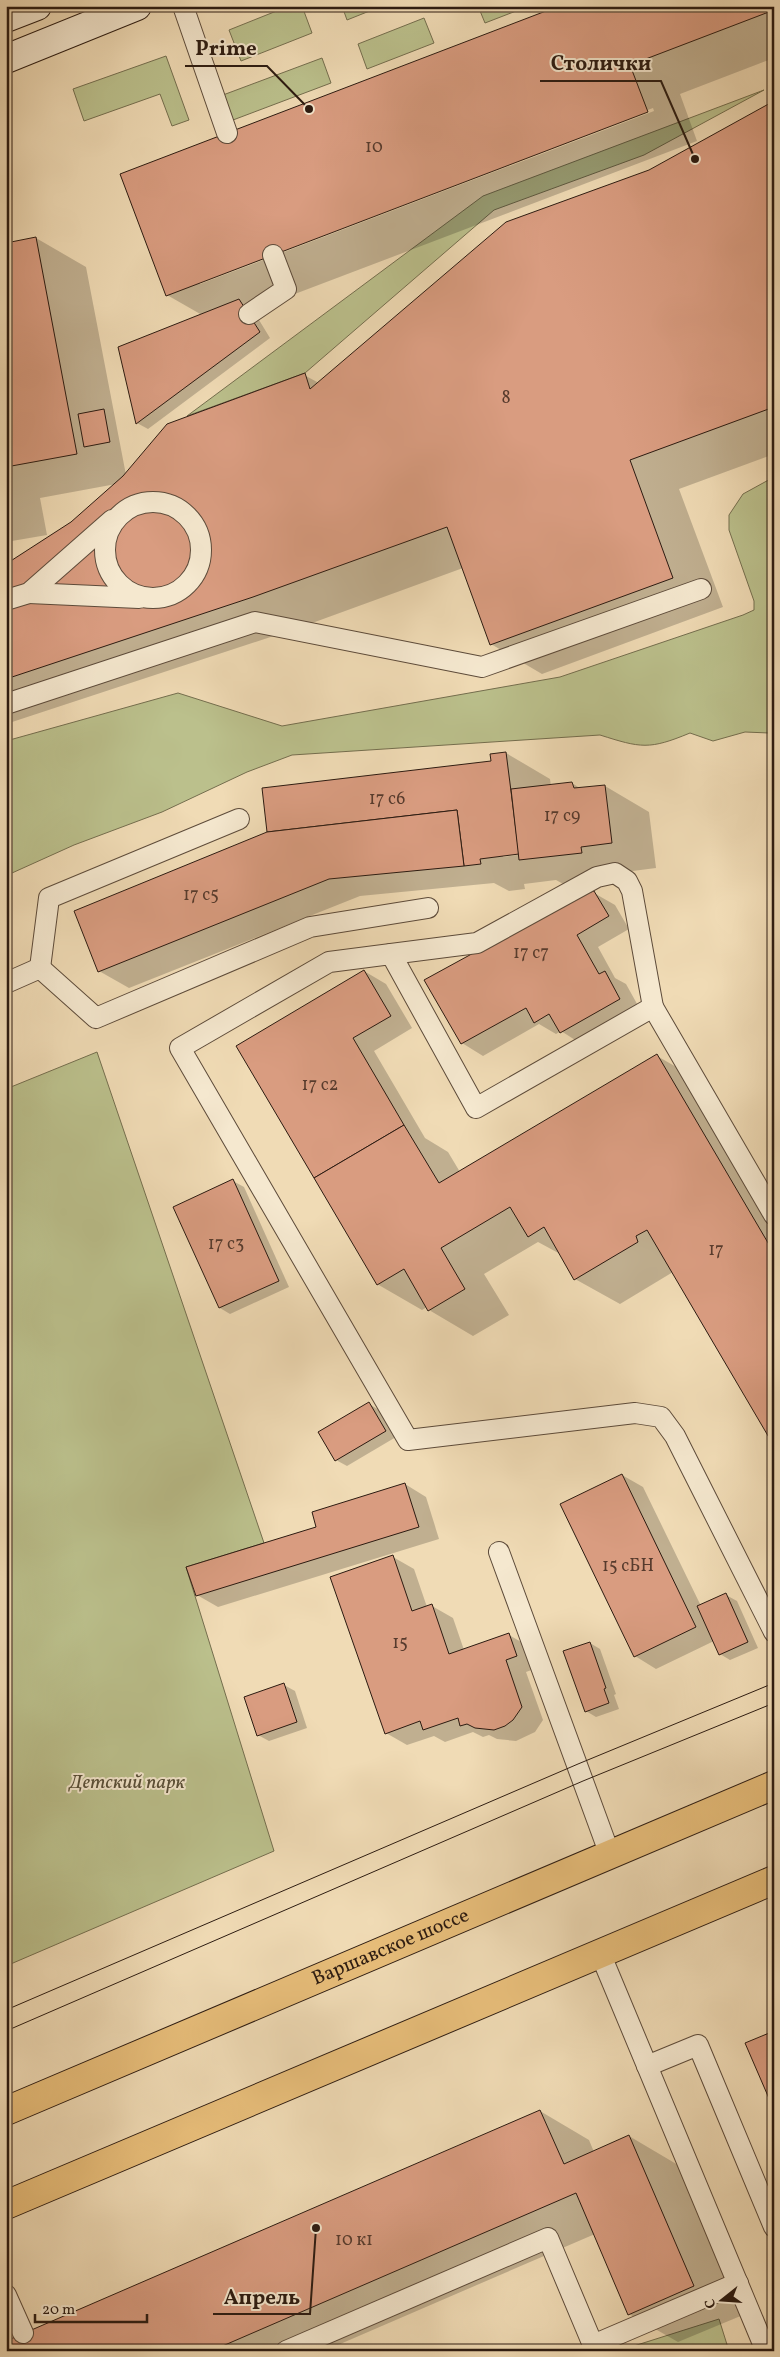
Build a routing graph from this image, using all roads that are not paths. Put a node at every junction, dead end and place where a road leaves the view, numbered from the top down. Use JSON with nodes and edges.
{"nodes":[{"id":1,"x":37,"y":6,"type":"edge"},
{"id":2,"x":137,"y":6,"type":"edge"},
{"id":3,"x":183,"y":6,"type":"edge"},
{"id":4,"x":6,"y":18,"type":"edge"},
{"id":5,"x":6,"y":59,"type":"edge"},
{"id":6,"x":226,"y":133,"type":"dead end"},
{"id":7,"x":274,"y":255,"type":"dead end"},
{"id":8,"x":249,"y":314,"type":"dead end"},
{"id":9,"x":117,"y":516,"type":"junction"},
{"id":10,"x":701,"y":589,"type":"dead end"},
{"id":11,"x":29,"y":593,"type":"junction"},
{"id":12,"x":148,"y":599,"type":"junction"},
{"id":13,"x":6,"y":600,"type":"edge"},
{"id":14,"x":6,"y":704,"type":"edge"},
{"id":15,"x":239,"y":819,"type":"dead end"},
{"id":16,"x":428,"y":908,"type":"dead end"},
{"id":17,"x":391,"y":954,"type":"junction"},
{"id":18,"x":40,"y":968,"type":"junction"},
{"id":19,"x":6,"y":983,"type":"edge"},
{"id":20,"x":653,"y":1007,"type":"junction"},
{"id":21,"x":774,"y":1214,"type":"edge"},
{"id":22,"x":499,"y":1552,"type":"dead end"},
{"id":23,"x":774,"y":1632,"type":"edge"},
{"id":24,"x":774,"y":1785,"type":"edge"},
{"id":25,"x":610,"y":1855,"type":"junction"},
{"id":26,"x":774,"y":1880,"type":"edge"},
{"id":27,"x":600,"y":1953,"type":"junction"},
{"id":28,"x":647,"y":2066,"type":"junction"},
{"id":29,"x":6,"y":2111,"type":"edge"},
{"id":30,"x":6,"y":2205,"type":"edge"},
{"id":31,"x":774,"y":2227,"type":"edge"},
{"id":32,"x":738,"y":2283,"type":"junction"},
{"id":33,"x":6,"y":2295,"type":"edge"},
{"id":34,"x":23,"y":2333,"type":"dead end"},
{"id":35,"x":286,"y":2351,"type":"edge"},
{"id":36,"x":766,"y":2351,"type":"edge"}],
"edges":[{"from":1,"to":4,"type":"main road"},
{"from":2,"to":5,"type":"main road"},
{"from":3,"to":6,"type":"lane"},
{"from":7,"to":8,"type":"lane"},
{"from":9,"to":11,"type":"lane"},
{"from":9,"to":12,"type":"lane"},
{"from":9,"to":12,"type":"lane"},
{"from":10,"to":14,"type":"lane"},
{"from":11,"to":12,"type":"lane"},
{"from":11,"to":13,"type":"lane"},
{"from":15,"to":18,"type":"lane"},
{"from":16,"to":18,"type":"lane"},
{"from":17,"to":20,"type":"lane"},
{"from":17,"to":20,"type":"lane"},
{"from":17,"to":23,"type":"lane"},
{"from":18,"to":19,"type":"lane"},
{"from":20,"to":21,"type":"lane"},
{"from":22,"to":25,"type":"lane"},
{"from":24,"to":25,"type":"main road","name":"Варшавское шоссе"},
{"from":25,"to":29,"type":"main road","name":"Варшавское шоссе"},
{"from":26,"to":27,"type":"main road"},
{"from":27,"to":28,"type":"lane"},
{"from":27,"to":30,"type":"main road"},
{"from":28,"to":31,"type":"lane"},
{"from":28,"to":32,"type":"lane"},
{"from":32,"to":35,"type":"lane"},
{"from":32,"to":36,"type":"lane"},
{"from":33,"to":34,"type":"lane"}]}
